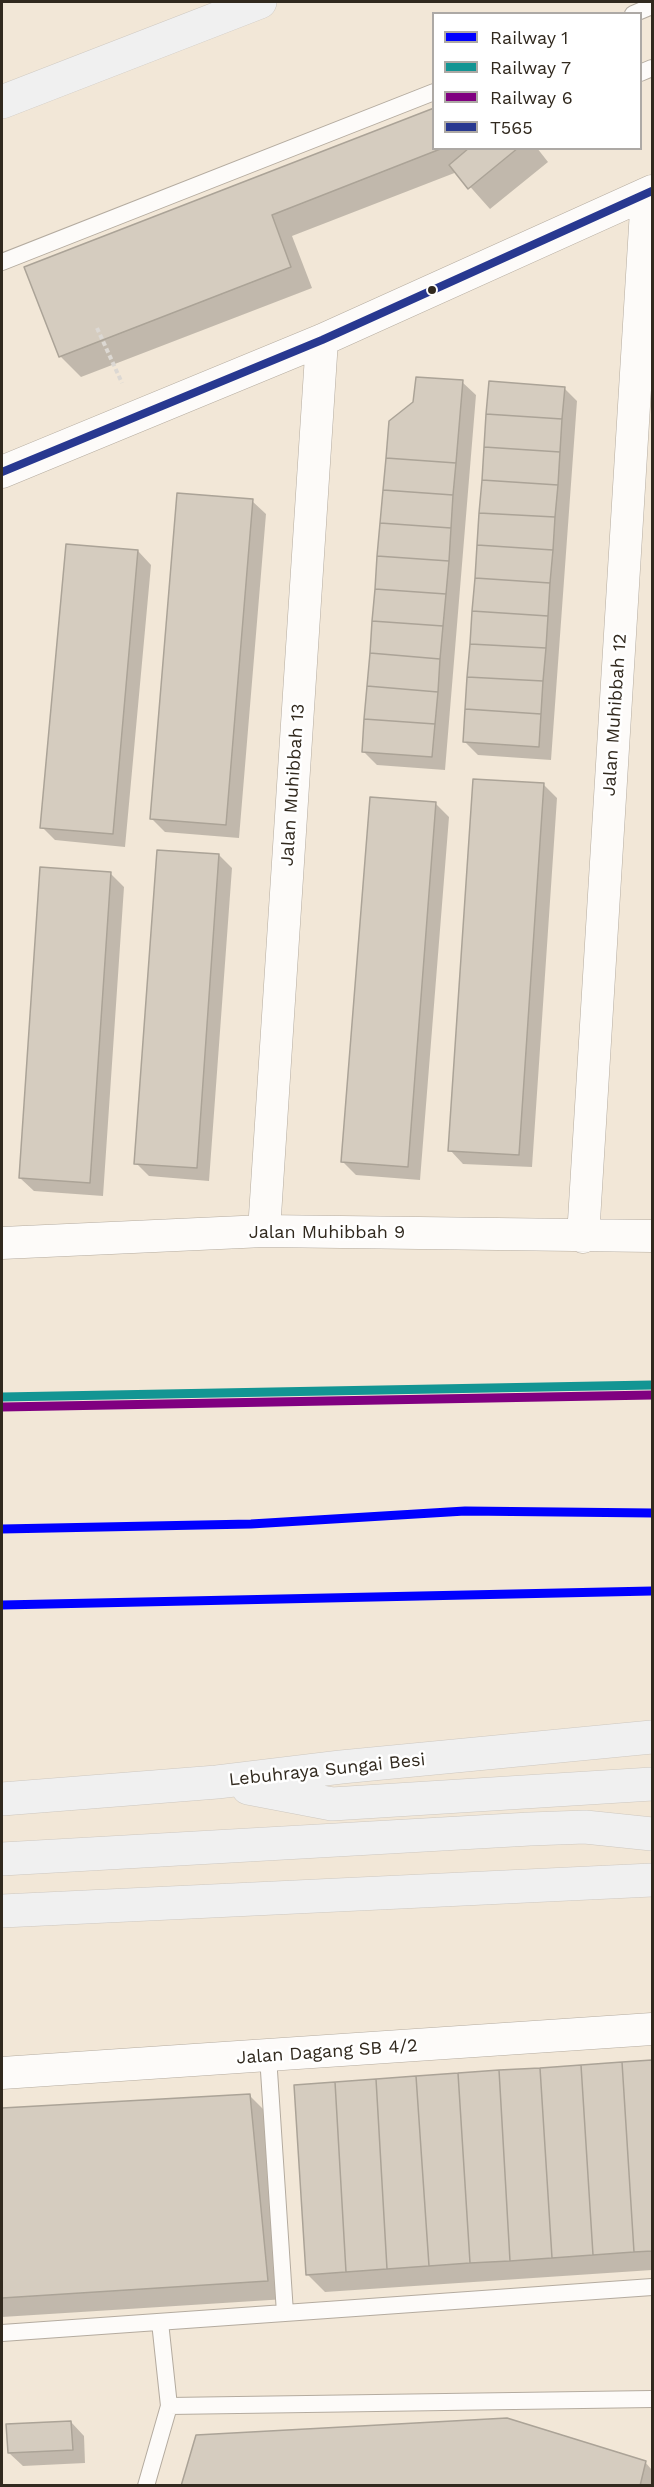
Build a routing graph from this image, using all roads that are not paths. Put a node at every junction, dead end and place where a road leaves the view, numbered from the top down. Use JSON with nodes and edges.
{"nodes":[{"id":1,"x":260,"y":2,"type":"edge"},
{"id":2,"x":652,"y":6,"type":"edge"},
{"id":3,"x":638,"y":12,"type":"edge"},
{"id":4,"x":432,"y":93,"type":"edge"},
{"id":5,"x":2,"y":102,"type":"edge"},
{"id":6,"x":650,"y":193,"type":"edge"},
{"id":7,"x":2,"y":262,"type":"edge"},
{"id":8,"x":322,"y":340,"type":"junction"},
{"id":9,"x":2,"y":472,"type":"edge"},
{"id":10,"x":264,"y":1231,"type":"junction"},
{"id":11,"x":652,"y":1236,"type":"edge"},
{"id":12,"x":583,"y":1237,"type":"junction"},
{"id":13,"x":2,"y":1243,"type":"edge"},
{"id":14,"x":652,"y":1737,"type":"edge"},
{"id":15,"x":217,"y":1782,"type":"junction"},
{"id":16,"x":652,"y":1784,"type":"edge"},
{"id":17,"x":2,"y":1799,"type":"edge"},
{"id":18,"x":652,"y":1834,"type":"edge"},
{"id":19,"x":2,"y":1859,"type":"edge"},
{"id":20,"x":652,"y":1880,"type":"edge"},
{"id":21,"x":560,"y":1885,"type":"junction"},
{"id":22,"x":652,"y":1899,"type":"edge"},
{"id":23,"x":2,"y":1911,"type":"edge"},
{"id":24,"x":652,"y":2030,"type":"edge"},
{"id":25,"x":268,"y":2056,"type":"junction"},
{"id":26,"x":2,"y":2073,"type":"edge"},
{"id":27,"x":652,"y":2287,"type":"edge"},
{"id":28,"x":285,"y":2313,"type":"junction"},
{"id":29,"x":160,"y":2322,"type":"junction"},
{"id":30,"x":2,"y":2333,"type":"edge"},
{"id":31,"x":652,"y":2399,"type":"edge"},
{"id":32,"x":169,"y":2406,"type":"junction"},
{"id":33,"x":146,"y":2486,"type":"edge"}],
"edges":[{"from":1,"to":5,"type":"highway"},
{"from":2,"to":3,"type":"lane"},
{"from":4,"to":7,"type":"lane"},
{"from":6,"to":8,"type":"street"},
{"from":6,"to":12,"type":"street","name":"Jalan Muhibbah 12"},
{"from":8,"to":9,"type":"street"},
{"from":8,"to":10,"type":"street","name":"Jalan Muhibbah 13"},
{"from":10,"to":12,"type":"street","name":"Jalan Muhibbah 9"},
{"from":10,"to":13,"type":"street","name":"Jalan Muhibbah 9"},
{"from":11,"to":12,"type":"street","name":"Jalan Muhibbah 9"},
{"from":14,"to":15,"type":"highway","name":"Lebuhraya Sungai Besi"},
{"from":15,"to":16,"type":"highway"},
{"from":15,"to":17,"type":"highway","name":"Lebuhraya Sungai Besi"},
{"from":18,"to":19,"type":"highway"},
{"from":20,"to":21,"type":"highway"},
{"from":21,"to":22,"type":"highway"},
{"from":21,"to":23,"type":"highway"},
{"from":24,"to":25,"type":"street","name":"Jalan Dagang SB 4/2"},
{"from":25,"to":26,"type":"street","name":"Jalan Dagang SB 4/2"},
{"from":25,"to":28,"type":"lane"},
{"from":27,"to":28,"type":"lane"},
{"from":28,"to":29,"type":"lane"},
{"from":29,"to":30,"type":"lane"},
{"from":29,"to":32,"type":"lane"},
{"from":31,"to":32,"type":"lane"},
{"from":32,"to":33,"type":"lane"}]}
